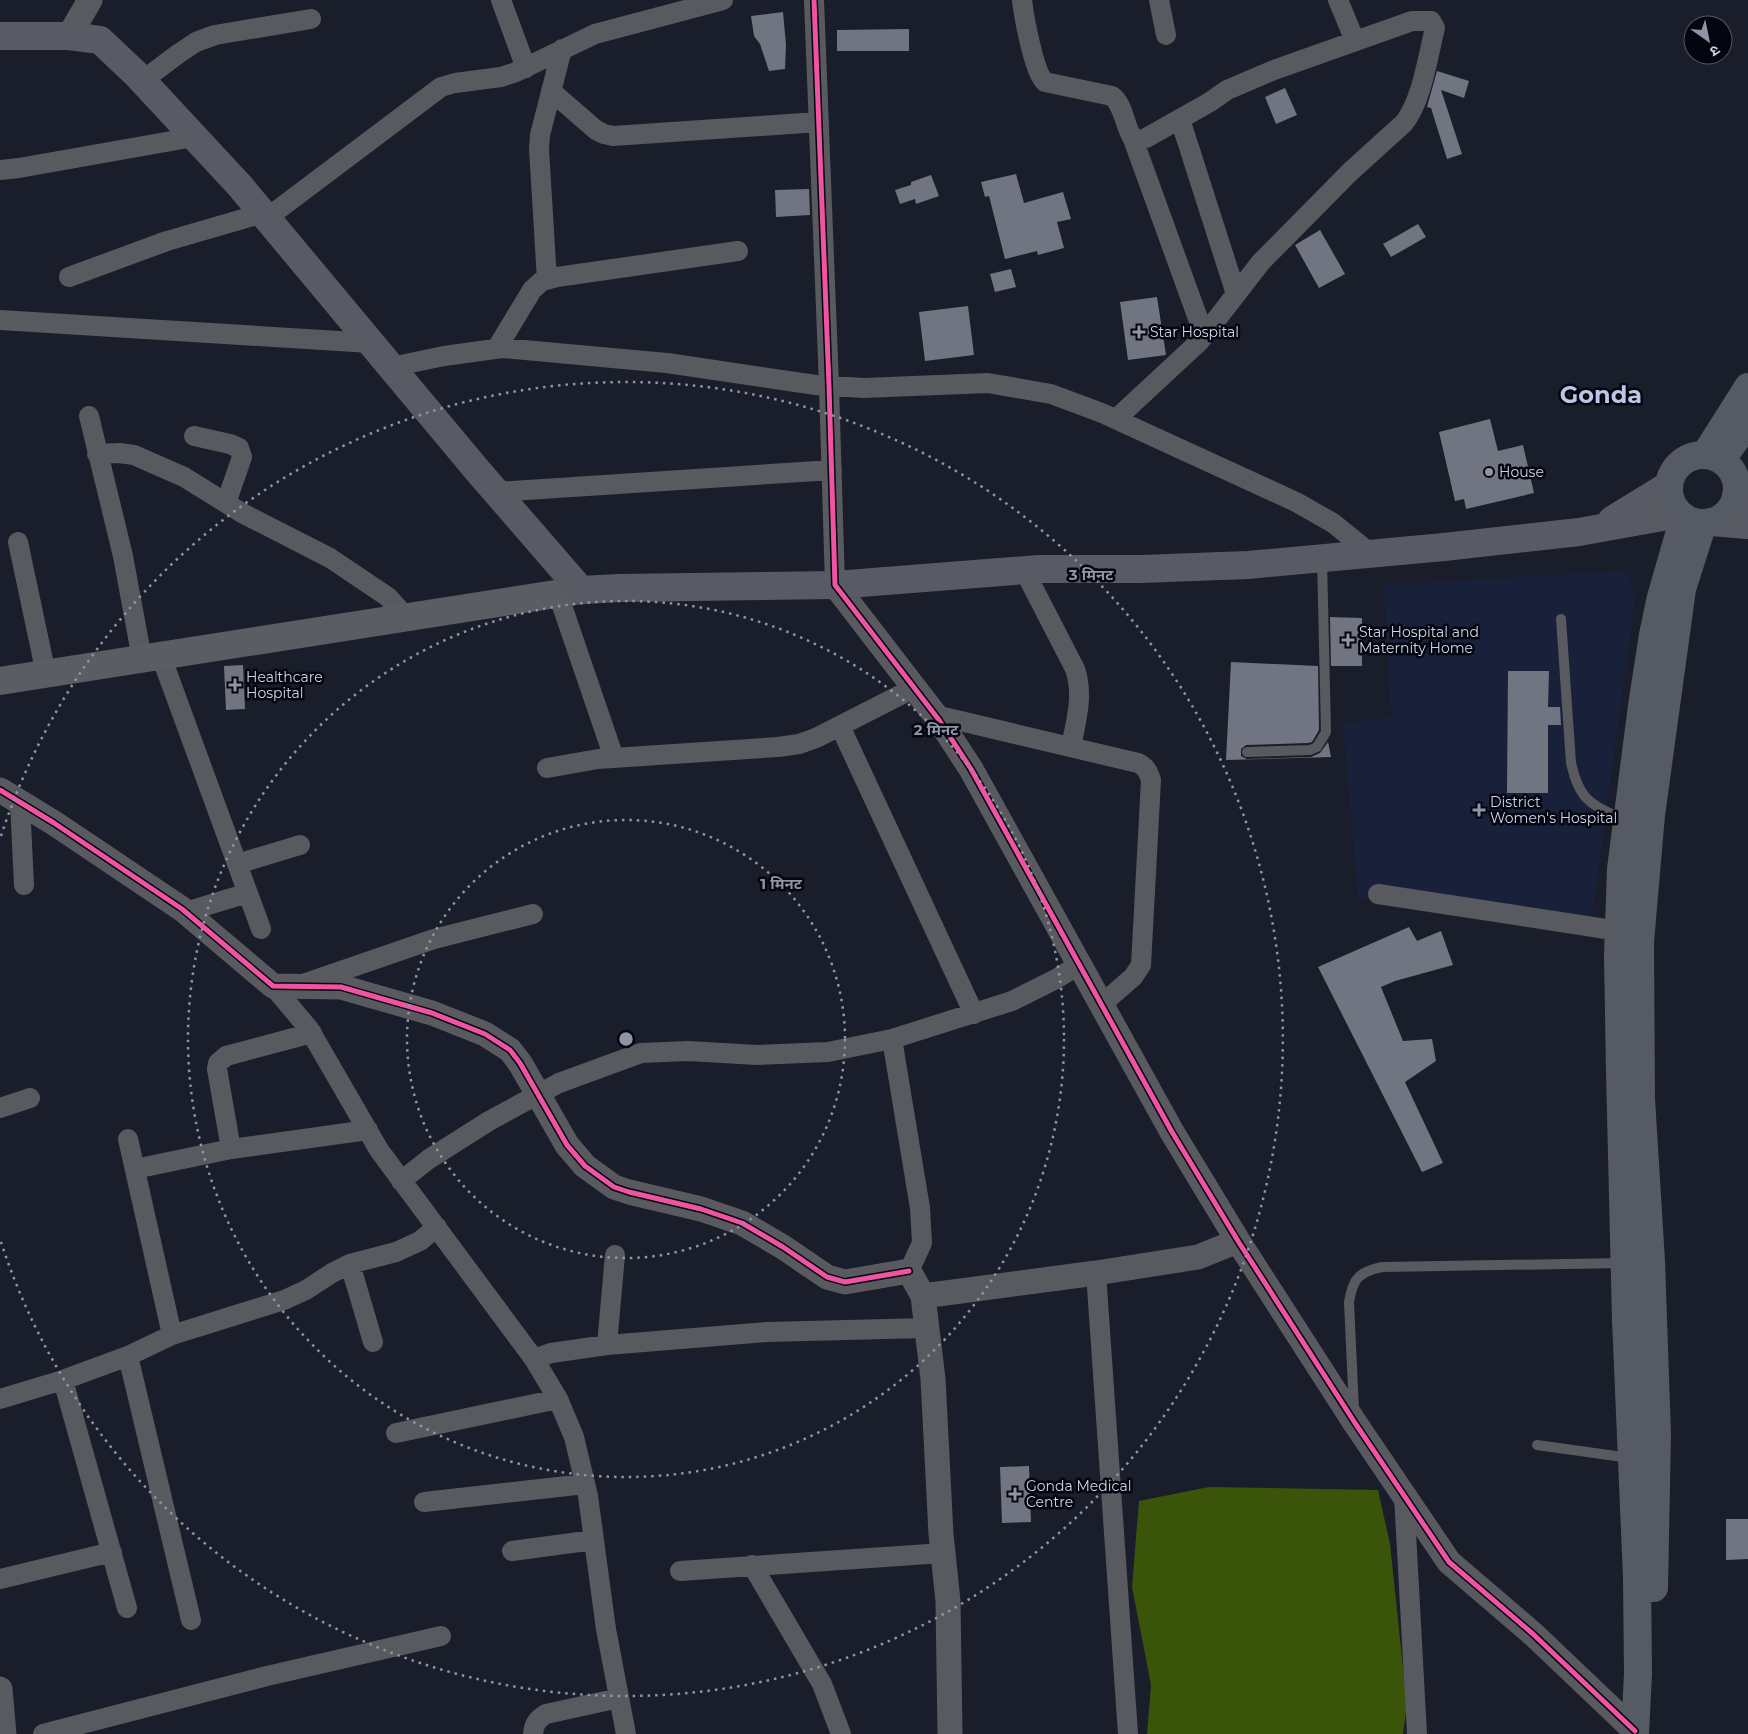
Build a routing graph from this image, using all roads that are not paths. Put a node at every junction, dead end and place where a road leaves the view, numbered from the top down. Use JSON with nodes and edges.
{"nodes":[{"id":1,"x":90,"y":0,"type":"edge"},
{"id":2,"x":501,"y":0,"type":"edge"},
{"id":3,"x":722,"y":0,"type":"edge"},
{"id":4,"x":814,"y":0,"type":"edge"},
{"id":5,"x":1022,"y":0,"type":"edge"},
{"id":6,"x":1159,"y":0,"type":"edge"},
{"id":7,"x":1338,"y":0,"type":"edge"},
{"id":8,"x":310,"y":19,"type":"dead end"},
{"id":9,"x":1166,"y":35,"type":"dead end"},
{"id":10,"x":0,"y":36,"type":"edge"},
{"id":11,"x":69,"y":36,"type":"junction"},
{"id":12,"x":1355,"y":42,"type":"junction"},
{"id":13,"x":562,"y":50,"type":"junction"},
{"id":14,"x":526,"y":68,"type":"junction"},
{"id":15,"x":142,"y":81,"type":"junction"},
{"id":16,"x":551,"y":92,"type":"junction"},
{"id":17,"x":1180,"y":119,"type":"junction"},
{"id":18,"x":819,"y":122,"type":"junction"},
{"id":19,"x":194,"y":137,"type":"junction"},
{"id":20,"x":1133,"y":138,"type":"junction"},
{"id":21,"x":0,"y":170,"type":"edge"},
{"id":22,"x":265,"y":216,"type":"junction"},
{"id":23,"x":738,"y":251,"type":"dead end"},
{"id":24,"x":69,"y":278,"type":"dead end"},
{"id":25,"x":546,"y":280,"type":"junction"},
{"id":26,"x":1236,"y":294,"type":"junction"},
{"id":27,"x":0,"y":320,"type":"edge"},
{"id":28,"x":1204,"y":336,"type":"junction"},
{"id":29,"x":371,"y":343,"type":"junction"},
{"id":30,"x":497,"y":348,"type":"junction"},
{"id":31,"x":391,"y":367,"type":"junction"},
{"id":32,"x":829,"y":386,"type":"junction"},
{"id":33,"x":1748,"y":387,"type":"edge"},
{"id":34,"x":89,"y":416,"type":"dead end"},
{"id":35,"x":1116,"y":419,"type":"junction"},
{"id":36,"x":1748,"y":423,"type":"edge"},
{"id":37,"x":194,"y":436,"type":"dead end"},
{"id":38,"x":97,"y":454,"type":"junction"},
{"id":39,"x":1713,"y":457,"type":"junction"},
{"id":40,"x":832,"y":470,"type":"junction"},
{"id":41,"x":1669,"y":486,"type":"junction"},
{"id":42,"x":496,"y":492,"type":"junction"},
{"id":43,"x":1742,"y":498,"type":"edge"},
{"id":44,"x":226,"y":503,"type":"junction"},
{"id":45,"x":1694,"y":519,"type":"junction"},
{"id":46,"x":1748,"y":525,"type":"edge"},
{"id":47,"x":1600,"y":528,"type":"junction"},
{"id":48,"x":18,"y":542,"type":"dead end"},
{"id":49,"x":1370,"y":553,"type":"junction"},
{"id":50,"x":1322,"y":557,"type":"junction"},
{"id":51,"x":1024,"y":570,"type":"junction"},
{"id":52,"x":835,"y":585,"type":"junction"},
{"id":53,"x":570,"y":592,"type":"junction"},
{"id":54,"x":406,"y":618,"type":"junction"},
{"id":55,"x":1561,"y":619,"type":"dead end"},
{"id":56,"x":151,"y":657,"type":"junction"},
{"id":57,"x":46,"y":674,"type":"junction"},
{"id":58,"x":0,"y":681,"type":"edge"},
{"id":59,"x":914,"y":688,"type":"junction"},
{"id":60,"x":934,"y":715,"type":"junction"},
{"id":61,"x":840,"y":726,"type":"junction"},
{"id":62,"x":1071,"y":747,"type":"junction"},
{"id":63,"x":1247,"y":752,"type":"dead end"},
{"id":64,"x":614,"y":758,"type":"junction"},
{"id":65,"x":547,"y":768,"type":"dead end"},
{"id":66,"x":10,"y":796,"type":"edge"},
{"id":67,"x":1627,"y":822,"type":"junction"},
{"id":68,"x":300,"y":845,"type":"dead end"},
{"id":69,"x":237,"y":864,"type":"junction"},
{"id":70,"x":24,"y":885,"type":"dead end"},
{"id":71,"x":248,"y":892,"type":"junction"},
{"id":72,"x":1378,"y":894,"type":"dead end"},
{"id":73,"x":186,"y":912,"type":"junction"},
{"id":74,"x":533,"y":914,"type":"dead end"},
{"id":75,"x":261,"y":929,"type":"dead end"},
{"id":76,"x":1619,"y":931,"type":"junction"},
{"id":77,"x":1080,"y":964,"type":"junction"},
{"id":78,"x":275,"y":983,"type":"junction"},
{"id":79,"x":1102,"y":1004,"type":"junction"},
{"id":80,"x":974,"y":1014,"type":"junction"},
{"id":81,"x":312,"y":1033,"type":"junction"},
{"id":82,"x":892,"y":1039,"type":"junction"},
{"id":83,"x":538,"y":1094,"type":"junction"},
{"id":84,"x":30,"y":1098,"type":"dead end"},
{"id":85,"x":0,"y":1108,"type":"edge"},
{"id":86,"x":368,"y":1130,"type":"junction"},
{"id":87,"x":128,"y":1138,"type":"dead end"},
{"id":88,"x":231,"y":1149,"type":"junction"},
{"id":89,"x":135,"y":1169,"type":"junction"},
{"id":90,"x":401,"y":1181,"type":"junction"},
{"id":91,"x":437,"y":1227,"type":"junction"},
{"id":92,"x":1238,"y":1241,"type":"junction"},
{"id":93,"x":614,"y":1255,"type":"dead end"},
{"id":94,"x":1624,"y":1263,"type":"junction"},
{"id":95,"x":350,"y":1264,"type":"junction"},
{"id":96,"x":909,"y":1272,"type":"junction"},
{"id":97,"x":1096,"y":1273,"type":"junction"},
{"id":98,"x":922,"y":1296,"type":"junction"},
{"id":99,"x":926,"y":1328,"type":"junction"},
{"id":100,"x":172,"y":1335,"type":"junction"},
{"id":101,"x":373,"y":1342,"type":"dead end"},
{"id":102,"x":607,"y":1345,"type":"junction"},
{"id":103,"x":128,"y":1356,"type":"junction"},
{"id":104,"x":534,"y":1359,"type":"junction"},
{"id":105,"x":63,"y":1380,"type":"junction"},
{"id":106,"x":0,"y":1399,"type":"edge"},
{"id":107,"x":558,"y":1399,"type":"junction"},
{"id":108,"x":1355,"y":1423,"type":"junction"},
{"id":109,"x":396,"y":1433,"type":"dead end"},
{"id":110,"x":1537,"y":1444,"type":"dead end"},
{"id":111,"x":1632,"y":1458,"type":"junction"},
{"id":112,"x":585,"y":1484,"type":"junction"},
{"id":113,"x":1404,"y":1496,"type":"junction"},
{"id":114,"x":424,"y":1502,"type":"dead end"},
{"id":115,"x":594,"y":1540,"type":"junction"},
{"id":116,"x":512,"y":1551,"type":"dead end"},
{"id":117,"x":112,"y":1552,"type":"junction"},
{"id":118,"x":943,"y":1552,"type":"junction"},
{"id":119,"x":752,"y":1565,"type":"junction"},
{"id":120,"x":680,"y":1571,"type":"dead end"},
{"id":121,"x":0,"y":1579,"type":"edge"},
{"id":122,"x":128,"y":1608,"type":"dead end"},
{"id":123,"x":191,"y":1620,"type":"dead end"},
{"id":124,"x":441,"y":1636,"type":"dead end"},
{"id":125,"x":0,"y":1689,"type":"edge"},
{"id":126,"x":619,"y":1698,"type":"junction"},
{"id":127,"x":1641,"y":1733,"type":"edge"},
{"id":128,"x":4,"y":1734,"type":"edge"},
{"id":129,"x":43,"y":1734,"type":"edge"},
{"id":130,"x":533,"y":1734,"type":"edge"},
{"id":131,"x":626,"y":1734,"type":"edge"},
{"id":132,"x":840,"y":1734,"type":"edge"},
{"id":133,"x":950,"y":1734,"type":"edge"},
{"id":134,"x":1128,"y":1734,"type":"edge"},
{"id":135,"x":1417,"y":1734,"type":"edge"}],
"edges":[{"from":1,"to":11,"type":"street"},
{"from":2,"to":14,"type":"street"},
{"from":3,"to":13,"type":"street"},
{"from":4,"to":18,"type":"street"},
{"from":5,"to":20,"type":"street"},
{"from":6,"to":9,"type":"street"},
{"from":7,"to":12,"type":"street"},
{"from":8,"to":15,"type":"street"},
{"from":10,"to":11,"type":"main road"},
{"from":11,"to":15,"type":"main road"},
{"from":12,"to":17,"type":"street"},
{"from":12,"to":26,"type":"street"},
{"from":13,"to":14,"type":"street"},
{"from":13,"to":16,"type":"street"},
{"from":14,"to":22,"type":"street"},
{"from":15,"to":19,"type":"main road"},
{"from":16,"to":18,"type":"street"},
{"from":16,"to":25,"type":"street"},
{"from":17,"to":20,"type":"street"},
{"from":17,"to":26,"type":"street"},
{"from":18,"to":32,"type":"street"},
{"from":19,"to":21,"type":"street"},
{"from":19,"to":22,"type":"main road"},
{"from":20,"to":28,"type":"street"},
{"from":22,"to":24,"type":"street"},
{"from":22,"to":29,"type":"main road"},
{"from":23,"to":25,"type":"street"},
{"from":25,"to":30,"type":"street"},
{"from":26,"to":28,"type":"street"},
{"from":27,"to":29,"type":"street"},
{"from":28,"to":35,"type":"street"},
{"from":29,"to":31,"type":"main road"},
{"from":30,"to":31,"type":"street"},
{"from":30,"to":32,"type":"street"},
{"from":31,"to":42,"type":"main road"},
{"from":32,"to":35,"type":"street"},
{"from":32,"to":40,"type":"street"},
{"from":33,"to":39,"type":"highway"},
{"from":34,"to":38,"type":"street"},
{"from":35,"to":49,"type":"street"},
{"from":36,"to":39,"type":"highway"},
{"from":37,"to":44,"type":"street"},
{"from":38,"to":44,"type":"street"},
{"from":38,"to":56,"type":"street"},
{"from":39,"to":41,"type":"highway"},
{"from":39,"to":43,"type":"highway"},
{"from":40,"to":42,"type":"street"},
{"from":40,"to":52,"type":"street"},
{"from":41,"to":45,"type":"highway"},
{"from":41,"to":47,"type":"main road"},
{"from":42,"to":53,"type":"main road"},
{"from":43,"to":45,"type":"highway"},
{"from":44,"to":54,"type":"street"},
{"from":45,"to":46,"type":"main road"},
{"from":45,"to":47,"type":"main road"},
{"from":45,"to":67,"type":"highway"},
{"from":45,"to":127,"type":"highway"},
{"from":47,"to":49,"type":"main road"},
{"from":48,"to":57,"type":"street"},
{"from":49,"to":50,"type":"main road"},
{"from":50,"to":51,"type":"main road"},
{"from":50,"to":63,"type":"lane"},
{"from":51,"to":52,"type":"main road"},
{"from":51,"to":62,"type":"street"},
{"from":52,"to":53,"type":"main road"},
{"from":52,"to":59,"type":"street"},
{"from":53,"to":54,"type":"main road"},
{"from":53,"to":64,"type":"street"},
{"from":54,"to":56,"type":"main road"},
{"from":55,"to":67,"type":"lane"},
{"from":56,"to":57,"type":"main road"},
{"from":56,"to":69,"type":"street"},
{"from":57,"to":58,"type":"main road"},
{"from":59,"to":60,"type":"street"},
{"from":59,"to":61,"type":"street"},
{"from":60,"to":62,"type":"street"},
{"from":60,"to":77,"type":"street"},
{"from":61,"to":64,"type":"street"},
{"from":61,"to":80,"type":"street"},
{"from":62,"to":79,"type":"street"},
{"from":64,"to":65,"type":"street"},
{"from":66,"to":70,"type":"street"},
{"from":66,"to":73,"type":"street"},
{"from":67,"to":76,"type":"highway"},
{"from":68,"to":69,"type":"street"},
{"from":69,"to":71,"type":"street"},
{"from":71,"to":73,"type":"street"},
{"from":71,"to":75,"type":"street"},
{"from":72,"to":76,"type":"street"},
{"from":73,"to":78,"type":"street"},
{"from":74,"to":78,"type":"street"},
{"from":76,"to":94,"type":"highway"},
{"from":77,"to":79,"type":"street"},
{"from":77,"to":80,"type":"street"},
{"from":78,"to":81,"type":"street"},
{"from":78,"to":83,"type":"street"},
{"from":79,"to":92,"type":"street"},
{"from":80,"to":82,"type":"street"},
{"from":81,"to":86,"type":"street"},
{"from":81,"to":88,"type":"street"},
{"from":82,"to":83,"type":"street"},
{"from":82,"to":96,"type":"street"},
{"from":83,"to":90,"type":"street"},
{"from":83,"to":96,"type":"street"},
{"from":84,"to":85,"type":"street"},
{"from":86,"to":88,"type":"street"},
{"from":86,"to":90,"type":"street"},
{"from":87,"to":89,"type":"street"},
{"from":88,"to":89,"type":"street"},
{"from":89,"to":100,"type":"street"},
{"from":90,"to":91,"type":"street"},
{"from":91,"to":95,"type":"street"},
{"from":91,"to":104,"type":"street"},
{"from":92,"to":97,"type":"street"},
{"from":92,"to":108,"type":"street"},
{"from":93,"to":102,"type":"street"},
{"from":94,"to":108,"type":"lane"},
{"from":94,"to":111,"type":"highway"},
{"from":95,"to":100,"type":"street"},
{"from":95,"to":101,"type":"street"},
{"from":96,"to":98,"type":"street"},
{"from":97,"to":98,"type":"street"},
{"from":97,"to":134,"type":"street"},
{"from":98,"to":99,"type":"street"},
{"from":99,"to":102,"type":"street"},
{"from":99,"to":118,"type":"street"},
{"from":100,"to":103,"type":"street"},
{"from":102,"to":104,"type":"street"},
{"from":103,"to":105,"type":"street"},
{"from":103,"to":123,"type":"street"},
{"from":104,"to":107,"type":"street"},
{"from":105,"to":106,"type":"street"},
{"from":105,"to":117,"type":"street"},
{"from":107,"to":109,"type":"street"},
{"from":107,"to":112,"type":"street"},
{"from":108,"to":113,"type":"street"},
{"from":110,"to":111,"type":"lane"},
{"from":111,"to":127,"type":"highway"},
{"from":112,"to":114,"type":"street"},
{"from":112,"to":115,"type":"street"},
{"from":113,"to":127,"type":"street"},
{"from":113,"to":135,"type":"street"},
{"from":115,"to":116,"type":"street"},
{"from":115,"to":126,"type":"street"},
{"from":117,"to":121,"type":"street"},
{"from":117,"to":122,"type":"street"},
{"from":118,"to":119,"type":"street"},
{"from":118,"to":133,"type":"street"},
{"from":119,"to":120,"type":"street"},
{"from":119,"to":132,"type":"street"},
{"from":124,"to":129,"type":"street"},
{"from":125,"to":128,"type":"street"},
{"from":126,"to":130,"type":"street"},
{"from":126,"to":131,"type":"street"}]}
